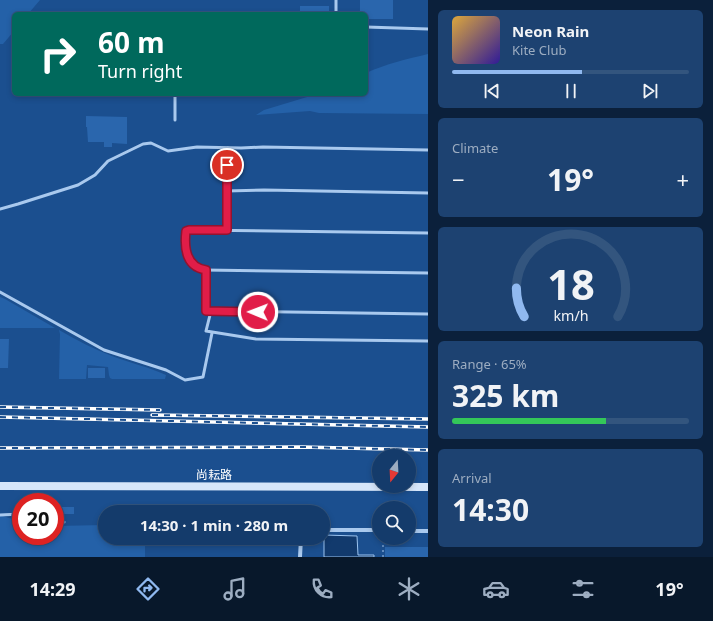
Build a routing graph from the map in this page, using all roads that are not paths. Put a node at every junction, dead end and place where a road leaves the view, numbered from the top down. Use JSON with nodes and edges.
{"nodes":[{"id":1,"x":336,"y":0,"type":"edge"},
{"id":2,"x":336,"y":12,"type":"edge"},
{"id":3,"x":368,"y":27,"type":"edge"},
{"id":4,"x":428,"y":29,"type":"edge"},
{"id":5,"x":175,"y":96,"type":"edge"},
{"id":6,"x":175,"y":120,"type":"dead end"},
{"id":7,"x":228,"y":148,"type":"junction"},
{"id":8,"x":428,"y":150,"type":"edge"},
{"id":9,"x":226,"y":191,"type":"junction"},
{"id":10,"x":428,"y":193,"type":"edge"},
{"id":11,"x":0,"y":209,"type":"edge"},
{"id":12,"x":227,"y":230,"type":"junction"},
{"id":13,"x":428,"y":233,"type":"edge"},
{"id":14,"x":206,"y":270,"type":"junction"},
{"id":15,"x":428,"y":273,"type":"edge"},
{"id":16,"x":0,"y":292,"type":"edge"},
{"id":17,"x":211,"y":311,"type":"junction"},
{"id":18,"x":428,"y":314,"type":"edge"},
{"id":19,"x":212,"y":333,"type":"junction"},
{"id":20,"x":428,"y":341,"type":"edge"},
{"id":21,"x":0,"y":486,"type":"edge"},
{"id":22,"x":428,"y":487,"type":"edge"},
{"id":23,"x":12,"y":514,"type":"edge"},
{"id":24,"x":0,"y":515,"type":"edge"},
{"id":25,"x":330,"y":530,"type":"edge"},
{"id":26,"x":372,"y":530,"type":"edge"},
{"id":27,"x":416,"y":531,"type":"edge"},
{"id":28,"x":428,"y":531,"type":"edge"},
{"id":29,"x":300,"y":545,"type":"edge"},
{"id":30,"x":300,"y":557,"type":"edge"}],
"edges":[{"from":1,"to":2,"type":"lane"},
{"from":3,"to":4,"type":"lane"},
{"from":5,"to":6,"type":"lane"},
{"from":7,"to":8,"type":"lane"},
{"from":7,"to":9,"type":"lane"},
{"from":7,"to":11,"type":"lane"},
{"from":9,"to":10,"type":"lane"},
{"from":9,"to":12,"type":"lane"},
{"from":12,"to":13,"type":"lane"},
{"from":12,"to":14,"type":"lane"},
{"from":14,"to":15,"type":"lane"},
{"from":14,"to":17,"type":"lane"},
{"from":16,"to":19,"type":"lane"},
{"from":17,"to":18,"type":"lane"},
{"from":17,"to":19,"type":"lane"},
{"from":19,"to":20,"type":"lane"},
{"from":21,"to":22,"type":"street","name":"尚耘路"},
{"from":23,"to":24,"type":"lane"},
{"from":25,"to":26,"type":"street"},
{"from":27,"to":28,"type":"street"},
{"from":29,"to":30,"type":"street"}]}
